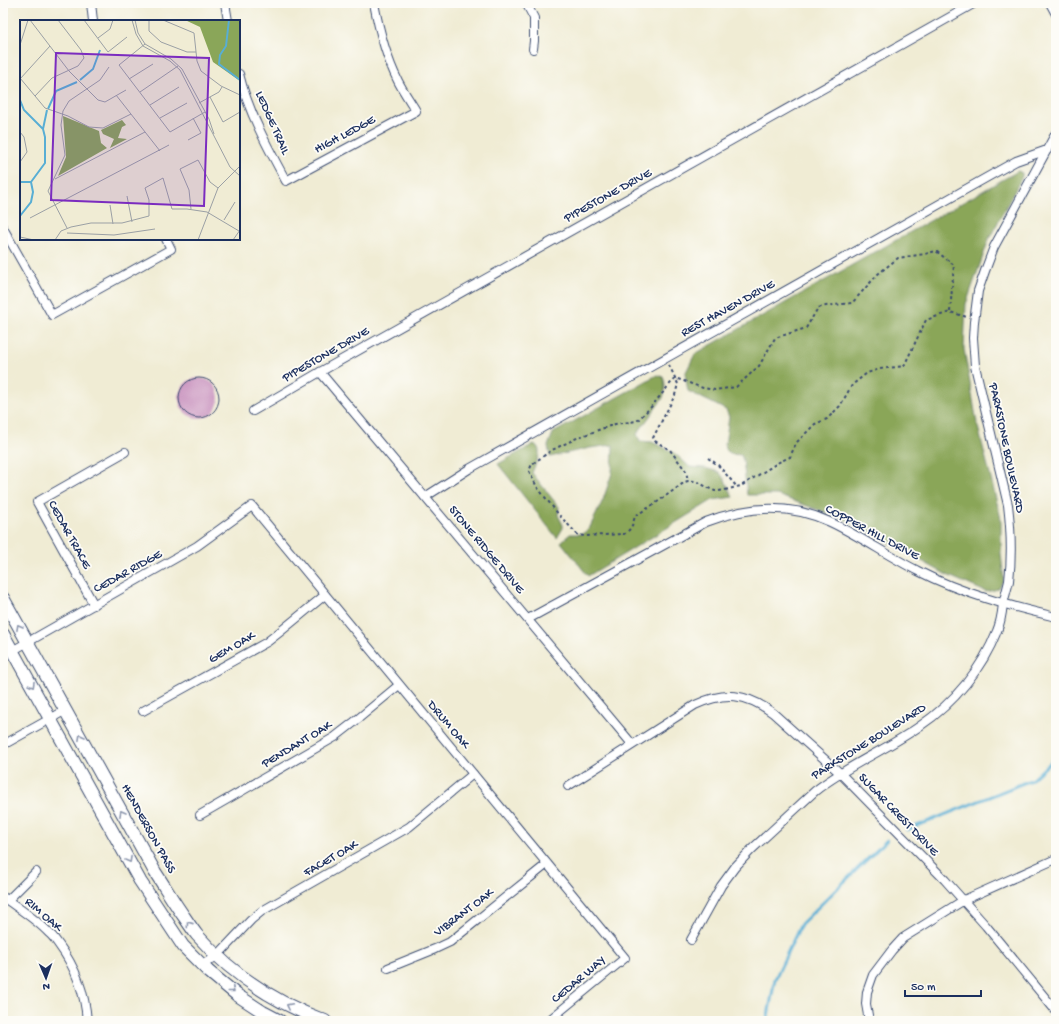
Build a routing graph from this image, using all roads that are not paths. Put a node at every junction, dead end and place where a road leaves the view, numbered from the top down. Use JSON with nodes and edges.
{"nodes":[{"id":1,"x":91,"y":3,"type":"edge"},
{"id":2,"x":225,"y":3,"type":"edge"},
{"id":3,"x":374,"y":3,"type":"edge"},
{"id":4,"x":526,"y":3,"type":"edge"},
{"id":5,"x":975,"y":3,"type":"edge"},
{"id":6,"x":1050,"y":3,"type":"edge"},
{"id":7,"x":1056,"y":14,"type":"edge"},
{"id":8,"x":93,"y":20,"type":"edge"},
{"id":9,"x":228,"y":20,"type":"edge"},
{"id":10,"x":533,"y":49,"type":"dead end"},
{"id":11,"x":240,"y":77,"type":"edge"},
{"id":12,"x":1056,"y":133,"type":"edge"},
{"id":13,"x":1047,"y":150,"type":"junction"},
{"id":14,"x":286,"y":181,"type":"joint"},
{"id":15,"x":3,"y":228,"type":"edge"},
{"id":16,"x":166,"y":240,"type":"edge"},
{"id":17,"x":320,"y":372,"type":"junction"},
{"id":18,"x":254,"y":411,"type":"dead end"},
{"id":19,"x":125,"y":452,"type":"dead end"},
{"id":20,"x":425,"y":496,"type":"junction"},
{"id":21,"x":252,"y":506,"type":"joint"},
{"id":22,"x":325,"y":595,"type":"junction"},
{"id":23,"x":3,"y":598,"type":"edge"},
{"id":24,"x":1004,"y":604,"type":"junction"},
{"id":25,"x":94,"y":605,"type":"junction"},
{"id":26,"x":1056,"y":617,"type":"edge"},
{"id":27,"x":528,"y":619,"type":"junction"},
{"id":28,"x":3,"y":634,"type":"edge"},
{"id":29,"x":27,"y":643,"type":"junction"},
{"id":30,"x":12,"y":651,"type":"junction"},
{"id":31,"x":399,"y":685,"type":"junction"},
{"id":32,"x":66,"y":710,"type":"junction"},
{"id":33,"x":143,"y":711,"type":"dead end"},
{"id":34,"x":51,"y":718,"type":"junction"},
{"id":35,"x":632,"y":744,"type":"junction"},
{"id":36,"x":3,"y":745,"type":"edge"},
{"id":37,"x":840,"y":773,"type":"junction"},
{"id":38,"x":473,"y":774,"type":"junction"},
{"id":39,"x":568,"y":786,"type":"dead end"},
{"id":40,"x":200,"y":815,"type":"dead end"},
{"id":41,"x":1056,"y":859,"type":"edge"},
{"id":42,"x":547,"y":864,"type":"junction"},
{"id":43,"x":36,"y":872,"type":"dead end"},
{"id":44,"x":5,"y":899,"type":"edge"},
{"id":45,"x":964,"y":900,"type":"junction"},
{"id":46,"x":691,"y":940,"type":"dead end"},
{"id":47,"x":217,"y":956,"type":"junction"},
{"id":48,"x":625,"y":958,"type":"joint"},
{"id":49,"x":202,"y":965,"type":"junction"},
{"id":50,"x":388,"y":968,"type":"dead end"},
{"id":51,"x":1056,"y":1011,"type":"edge"},
{"id":52,"x":87,"y":1021,"type":"edge"},
{"id":53,"x":280,"y":1021,"type":"edge"},
{"id":54,"x":325,"y":1021,"type":"edge"},
{"id":55,"x":548,"y":1021,"type":"edge"},
{"id":56,"x":869,"y":1021,"type":"edge"}],
"edges":[{"from":1,"to":8,"type":"street"},
{"from":2,"to":9,"type":"street"},
{"from":3,"to":14,"type":"street","name":"HIGH LEDGE"},
{"from":4,"to":10,"type":"street"},
{"from":5,"to":17,"type":"street","name":"PIPESTONE DRIVE"},
{"from":6,"to":7,"type":"street"},
{"from":11,"to":14,"type":"street","name":"LEDGE TRAIL"},
{"from":12,"to":13,"type":"street","name":"PARKSTONE BOULEVARD"},
{"from":13,"to":20,"type":"street","name":"REST HAVEN DRIVE"},
{"from":13,"to":24,"type":"street","name":"PARKSTONE BOULEVARD"},
{"from":15,"to":16,"type":"street"},
{"from":17,"to":18,"type":"street","name":"PIPESTONE DRIVE"},
{"from":17,"to":20,"type":"street","name":"STONE RIDGE DRIVE"},
{"from":19,"to":25,"type":"street","name":"CEDAR TRACE"},
{"from":20,"to":27,"type":"street","name":"STONE RIDGE DRIVE"},
{"from":21,"to":22,"type":"street","name":"DRUM OAK"},
{"from":21,"to":25,"type":"street","name":"CEDAR RIDGE"},
{"from":22,"to":31,"type":"street","name":"DRUM OAK"},
{"from":22,"to":33,"type":"street","name":"GEM OAK"},
{"from":29,"to":23,"type":"street","name":"HENDERSON PASS","one_way":true},
{"from":24,"to":26,"type":"street","name":"COPPER HILL DRIVE"},
{"from":24,"to":27,"type":"street","name":"COPPER HILL DRIVE"},
{"from":24,"to":37,"type":"street","name":"PARKSTONE BOULEVARD"},
{"from":25,"to":29,"type":"street","name":"CEDAR RIDGE"},
{"from":27,"to":35,"type":"street","name":"STONE RIDGE DRIVE"},
{"from":28,"to":30,"type":"street"},
{"from":29,"to":30,"type":"street","name":"CEDAR RIDGE"},
{"from":29,"to":32,"type":"street","name":"HENDERSON PASS"},
{"from":30,"to":34,"type":"street","one_way":true},
{"from":31,"to":38,"type":"street","name":"DRUM OAK"},
{"from":31,"to":40,"type":"street","name":"PENDANT OAK"},
{"from":32,"to":34,"type":"street"},
{"from":47,"to":32,"type":"street","name":"HENDERSON PASS","one_way":true},
{"from":34,"to":36,"type":"street"},
{"from":34,"to":49,"type":"street","one_way":true},
{"from":35,"to":37,"type":"street","name":"SUGAR CREST DRIVE"},
{"from":35,"to":39,"type":"street","name":"SUGAR CREST DRIVE"},
{"from":37,"to":45,"type":"street","name":"SUGAR CREST DRIVE"},
{"from":37,"to":46,"type":"street","name":"PARKSTONE BOULEVARD"},
{"from":38,"to":42,"type":"street","name":"DRUM OAK"},
{"from":38,"to":47,"type":"street","name":"FACET OAK"},
{"from":41,"to":45,"type":"street"},
{"from":42,"to":48,"type":"street","name":"DRUM OAK"},
{"from":42,"to":50,"type":"street","name":"VIBRANT OAK"},
{"from":43,"to":44,"type":"street"},
{"from":44,"to":52,"type":"street","name":"RIM OAK"},
{"from":45,"to":51,"type":"street","name":"SUGAR CREST DRIVE"},
{"from":45,"to":56,"type":"street"},
{"from":47,"to":49,"type":"street","name":"FACET OAK"},
{"from":54,"to":47,"type":"street","name":"HENDERSON PASS","one_way":true},
{"from":48,"to":55,"type":"street","name":"CEDAR WAY"},
{"from":49,"to":53,"type":"street","one_way":true}]}
